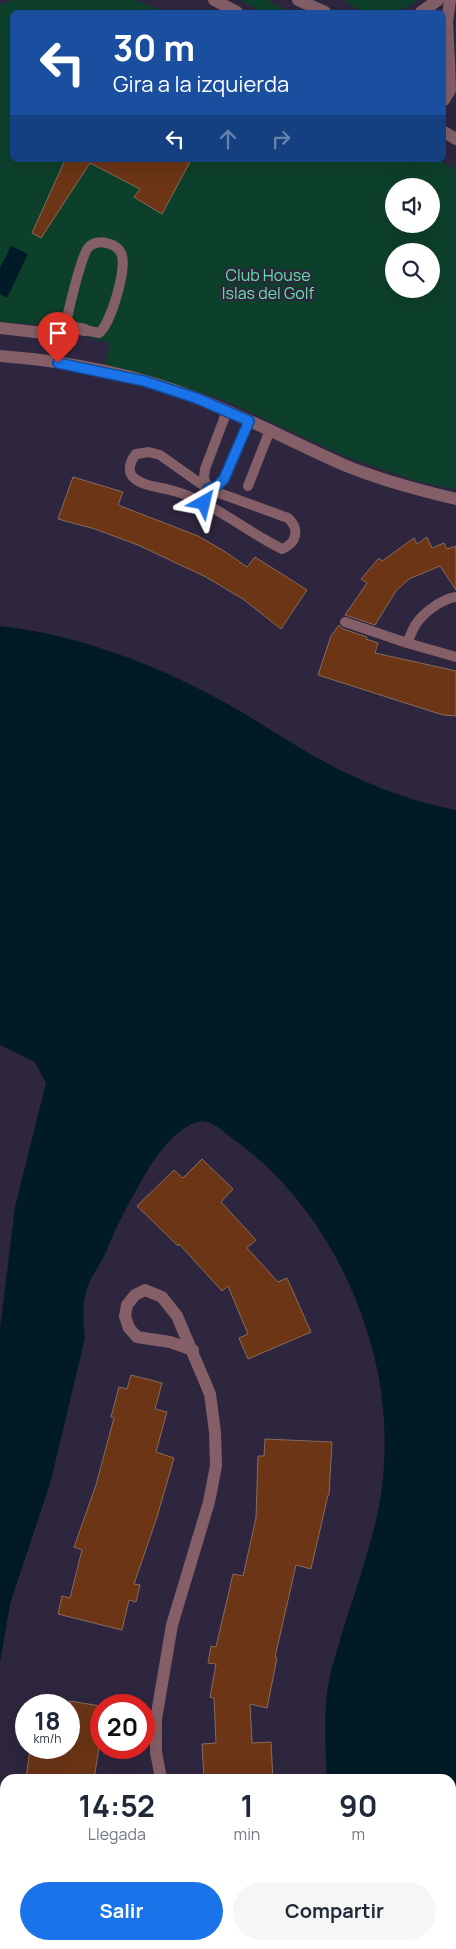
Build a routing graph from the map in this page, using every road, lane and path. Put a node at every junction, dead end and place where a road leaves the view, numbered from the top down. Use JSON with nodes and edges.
{"nodes":[{"id":1,"x":214,"y":0,"type":"edge"},
{"id":2,"x":298,"y":0,"type":"edge"},
{"id":3,"x":438,"y":0,"type":"edge"},
{"id":4,"x":450,"y":0,"type":"edge"},
{"id":5,"x":233,"y":10,"type":"edge"},
{"id":6,"x":320,"y":10,"type":"edge"},
{"id":7,"x":424,"y":10,"type":"edge"},
{"id":8,"x":450,"y":62,"type":"edge"},
{"id":9,"x":446,"y":97,"type":"edge"},
{"id":10,"x":65,"y":326,"type":"junction"},
{"id":11,"x":0,"y":328,"type":"edge"},
{"id":12,"x":85,"y":330,"type":"joint"},
{"id":13,"x":0,"y":356,"type":"edge"},
{"id":14,"x":227,"y":411,"type":"junction"},
{"id":15,"x":249,"y":421,"type":"junction"},
{"id":16,"x":270,"y":430,"type":"junction"},
{"id":17,"x":248,"y":486,"type":"dead end"},
{"id":18,"x":208,"y":489,"type":"junction"},
{"id":19,"x":456,"y":498,"type":"edge"},
{"id":20,"x":204,"y":503,"type":"junction"},
{"id":21,"x":456,"y":597,"type":"edge"},
{"id":22,"x":345,"y":622,"type":"dead end"},
{"id":23,"x":407,"y":643,"type":"junction"},
{"id":24,"x":456,"y":656,"type":"edge"},
{"id":25,"x":193,"y":1350,"type":"junction"},
{"id":26,"x":160,"y":1774,"type":"edge"}],
"edges":[{"from":1,"to":5,"type":"street"},
{"from":2,"to":6,"type":"street"},
{"from":3,"to":7,"type":"street"},
{"from":4,"to":8,"type":"street"},
{"from":8,"to":9,"type":"street"},
{"from":10,"to":11,"type":"street"},
{"from":10,"to":12,"type":"street"},
{"from":10,"to":12,"type":"lane"},
{"from":13,"to":14,"type":"street"},
{"from":14,"to":15,"type":"street"},
{"from":14,"to":18,"type":"lane"},
{"from":15,"to":16,"type":"street"},
{"from":15,"to":18,"type":"lane"},
{"from":16,"to":17,"type":"lane"},
{"from":16,"to":19,"type":"street"},
{"from":18,"to":20,"type":"lane"},
{"from":18,"to":20,"type":"lane"},
{"from":18,"to":20,"type":"lane"},
{"from":21,"to":23,"type":"lane"},
{"from":22,"to":23,"type":"lane"},
{"from":23,"to":24,"type":"lane"},
{"from":25,"to":25,"type":"street"},
{"from":25,"to":26,"type":"street"}]}
